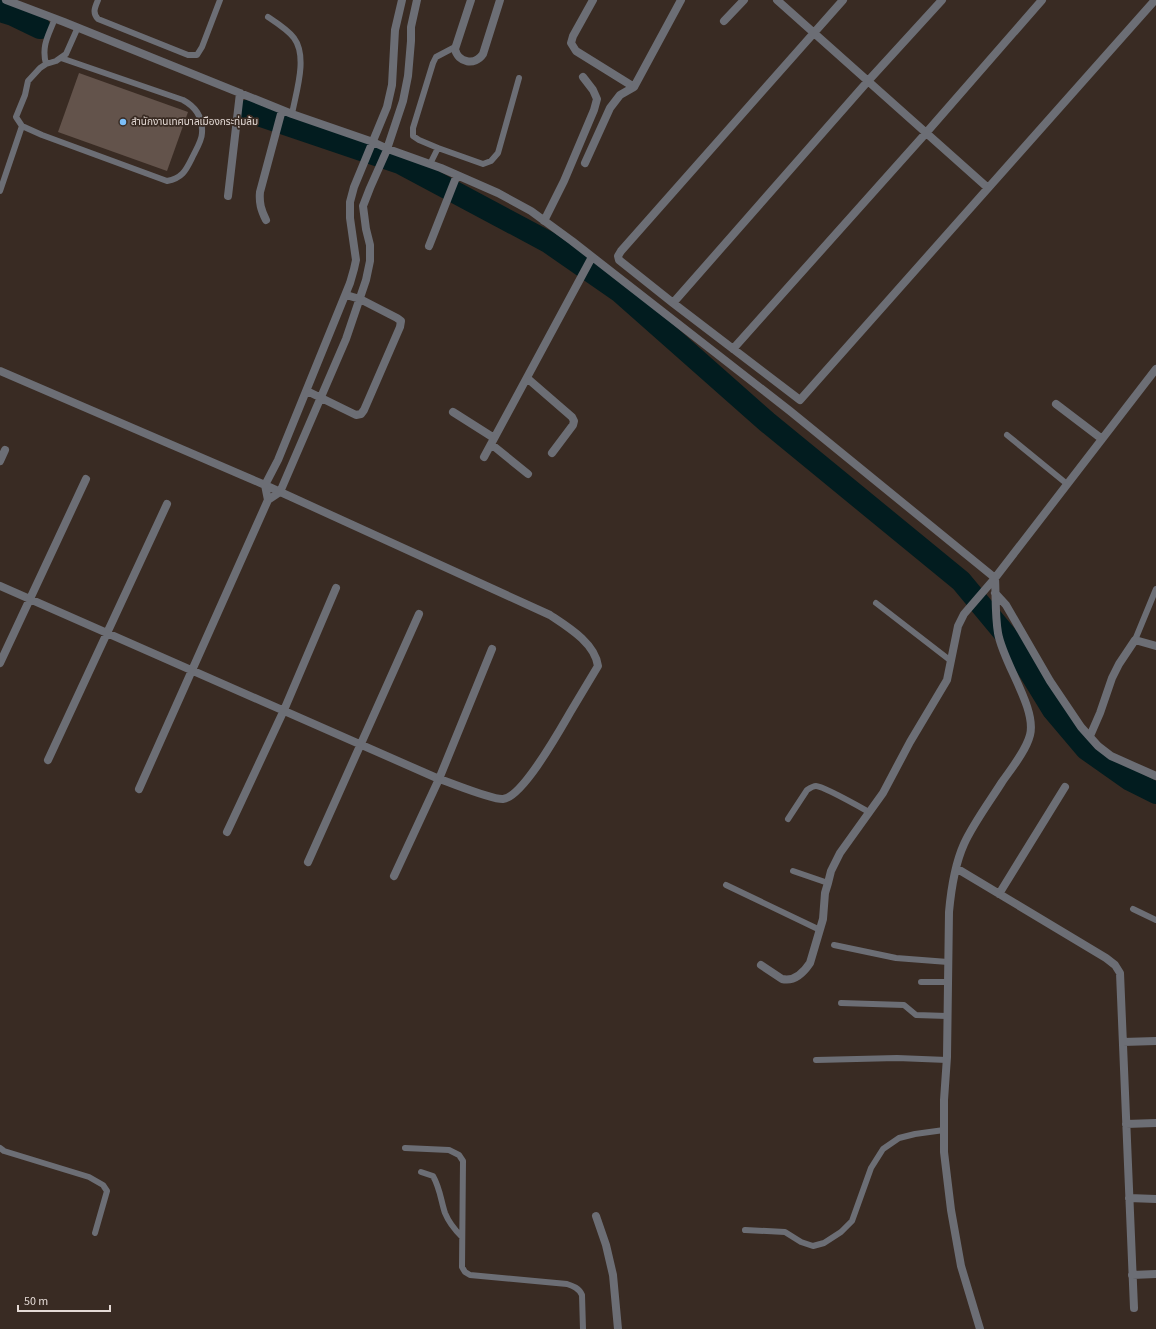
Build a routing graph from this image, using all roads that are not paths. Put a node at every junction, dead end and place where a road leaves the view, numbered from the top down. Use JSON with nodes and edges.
{"nodes":[{"id":1,"x":6,"y":0,"type":"edge"},
{"id":2,"x":98,"y":0,"type":"edge"},
{"id":3,"x":220,"y":0,"type":"edge"},
{"id":4,"x":402,"y":0,"type":"edge"},
{"id":5,"x":418,"y":0,"type":"edge"},
{"id":6,"x":471,"y":0,"type":"edge"},
{"id":7,"x":500,"y":0,"type":"edge"},
{"id":8,"x":593,"y":0,"type":"edge"},
{"id":9,"x":681,"y":0,"type":"edge"},
{"id":10,"x":744,"y":0,"type":"edge"},
{"id":11,"x":777,"y":0,"type":"edge"},
{"id":12,"x":843,"y":0,"type":"edge"},
{"id":13,"x":942,"y":0,"type":"edge"},
{"id":14,"x":1042,"y":0,"type":"edge"},
{"id":15,"x":1155,"y":0,"type":"edge"},
{"id":16,"x":268,"y":17,"type":"dead end"},
{"id":17,"x":55,"y":18,"type":"junction"},
{"id":18,"x":724,"y":21,"type":"dead end"},
{"id":19,"x":78,"y":27,"type":"junction"},
{"id":20,"x":814,"y":33,"type":"junction"},
{"id":21,"x":455,"y":47,"type":"junction"},
{"id":22,"x":61,"y":58,"type":"junction"},
{"id":23,"x":46,"y":64,"type":"junction"},
{"id":24,"x":583,"y":77,"type":"dead end"},
{"id":25,"x":519,"y":78,"type":"dead end"},
{"id":26,"x":868,"y":81,"type":"junction"},
{"id":27,"x":634,"y":87,"type":"junction"},
{"id":28,"x":240,"y":93,"type":"junction"},
{"id":29,"x":282,"y":110,"type":"junction"},
{"id":30,"x":292,"y":114,"type":"junction"},
{"id":31,"x":22,"y":126,"type":"junction"},
{"id":32,"x":926,"y":133,"type":"junction"},
{"id":33,"x":372,"y":144,"type":"junction"},
{"id":34,"x":438,"y":148,"type":"junction"},
{"id":35,"x":387,"y":150,"type":"junction"},
{"id":36,"x":585,"y":163,"type":"dead end"},
{"id":37,"x":430,"y":164,"type":"junction"},
{"id":38,"x":457,"y":175,"type":"junction"},
{"id":39,"x":988,"y":188,"type":"junction"},
{"id":40,"x":0,"y":191,"type":"edge"},
{"id":41,"x":228,"y":196,"type":"dead end"},
{"id":42,"x":266,"y":220,"type":"dead end"},
{"id":43,"x":544,"y":220,"type":"junction"},
{"id":44,"x":428,"y":246,"type":"dead end"},
{"id":45,"x":591,"y":259,"type":"junction"},
{"id":46,"x":346,"y":294,"type":"junction"},
{"id":47,"x":360,"y":300,"type":"junction"},
{"id":48,"x":673,"y":303,"type":"junction"},
{"id":49,"x":733,"y":349,"type":"junction"},
{"id":50,"x":1156,"y":369,"type":"edge"},
{"id":51,"x":0,"y":371,"type":"edge"},
{"id":52,"x":527,"y":378,"type":"junction"},
{"id":53,"x":307,"y":391,"type":"junction"},
{"id":54,"x":321,"y":397,"type":"junction"},
{"id":55,"x":1056,"y":404,"type":"dead end"},
{"id":56,"x":453,"y":412,"type":"dead end"},
{"id":57,"x":1007,"y":435,"type":"dead end"},
{"id":58,"x":1102,"y":439,"type":"junction"},
{"id":59,"x":492,"y":441,"type":"junction"},
{"id":60,"x":5,"y":450,"type":"dead end"},
{"id":61,"x":552,"y":453,"type":"dead end"},
{"id":62,"x":484,"y":457,"type":"dead end"},
{"id":63,"x":0,"y":461,"type":"edge"},
{"id":64,"x":528,"y":474,"type":"dead end"},
{"id":65,"x":86,"y":480,"type":"dead end"},
{"id":66,"x":1067,"y":484,"type":"junction"},
{"id":67,"x":265,"y":485,"type":"junction"},
{"id":68,"x":280,"y":492,"type":"junction"},
{"id":69,"x":268,"y":500,"type":"junction"},
{"id":70,"x":166,"y":504,"type":"dead end"},
{"id":71,"x":994,"y":578,"type":"junction"},
{"id":72,"x":0,"y":586,"type":"edge"},
{"id":73,"x":336,"y":588,"type":"dead end"},
{"id":74,"x":1156,"y":589,"type":"edge"},
{"id":75,"x":995,"y":593,"type":"junction"},
{"id":76,"x":30,"y":599,"type":"junction"},
{"id":77,"x":876,"y":603,"type":"dead end"},
{"id":78,"x":418,"y":614,"type":"dead end"},
{"id":79,"x":108,"y":633,"type":"junction"},
{"id":80,"x":1135,"y":640,"type":"junction"},
{"id":81,"x":1156,"y":646,"type":"edge"},
{"id":82,"x":492,"y":649,"type":"dead end"},
{"id":83,"x":951,"y":661,"type":"junction"},
{"id":84,"x":0,"y":663,"type":"edge"},
{"id":85,"x":193,"y":670,"type":"junction"},
{"id":86,"x":284,"y":710,"type":"junction"},
{"id":87,"x":1090,"y":736,"type":"junction"},
{"id":88,"x":361,"y":744,"type":"junction"},
{"id":89,"x":48,"y":760,"type":"dead end"},
{"id":90,"x":1156,"y":776,"type":"edge"},
{"id":91,"x":439,"y":778,"type":"junction"},
{"id":92,"x":1065,"y":787,"type":"dead end"},
{"id":93,"x":139,"y":789,"type":"dead end"},
{"id":94,"x":869,"y":812,"type":"junction"},
{"id":95,"x":788,"y":819,"type":"dead end"},
{"id":96,"x":227,"y":832,"type":"dead end"},
{"id":97,"x":308,"y":862,"type":"dead end"},
{"id":98,"x":956,"y":868,"type":"junction"},
{"id":99,"x":794,"y":872,"type":"dead end"},
{"id":100,"x":394,"y":876,"type":"dead end"},
{"id":101,"x":828,"y":883,"type":"junction"},
{"id":102,"x":726,"y":885,"type":"dead end"},
{"id":103,"x":999,"y":894,"type":"junction"},
{"id":104,"x":1133,"y":909,"type":"dead end"},
{"id":105,"x":1156,"y":920,"type":"edge"},
{"id":106,"x":820,"y":930,"type":"junction"},
{"id":107,"x":834,"y":945,"type":"dead end"},
{"id":108,"x":948,"y":962,"type":"junction"},
{"id":109,"x":760,"y":965,"type":"dead end"},
{"id":110,"x":921,"y":982,"type":"dead end"},
{"id":111,"x":948,"y":982,"type":"junction"},
{"id":112,"x":841,"y":1003,"type":"dead end"},
{"id":113,"x":947,"y":1016,"type":"junction"},
{"id":114,"x":1156,"y":1041,"type":"edge"},
{"id":115,"x":1123,"y":1042,"type":"junction"},
{"id":116,"x":816,"y":1060,"type":"dead end"},
{"id":117,"x":947,"y":1060,"type":"junction"},
{"id":118,"x":1156,"y":1123,"type":"edge"},
{"id":119,"x":1126,"y":1124,"type":"junction"},
{"id":120,"x":944,"y":1130,"type":"junction"},
{"id":121,"x":0,"y":1148,"type":"edge"},
{"id":122,"x":405,"y":1148,"type":"dead end"},
{"id":123,"x":421,"y":1172,"type":"dead end"},
{"id":124,"x":1129,"y":1198,"type":"junction"},
{"id":125,"x":1156,"y":1199,"type":"edge"},
{"id":126,"x":596,"y":1216,"type":"dead end"},
{"id":127,"x":745,"y":1230,"type":"dead end"},
{"id":128,"x":94,"y":1233,"type":"dead end"},
{"id":129,"x":462,"y":1237,"type":"junction"},
{"id":130,"x":1156,"y":1274,"type":"edge"},
{"id":131,"x":1132,"y":1275,"type":"junction"},
{"id":132,"x":1134,"y":1308,"type":"dead end"},
{"id":133,"x":583,"y":1329,"type":"edge"},
{"id":134,"x":618,"y":1329,"type":"edge"},
{"id":135,"x":980,"y":1329,"type":"edge"}],
"edges":[{"from":1,"to":17,"type":"street"},
{"from":2,"to":3,"type":"lane"},
{"from":4,"to":33,"type":"street"},
{"from":5,"to":35,"type":"street"},
{"from":6,"to":21,"type":"street"},
{"from":7,"to":21,"type":"street"},
{"from":8,"to":27,"type":"street"},
{"from":9,"to":27,"type":"street"},
{"from":10,"to":18,"type":"street"},
{"from":11,"to":20,"type":"street"},
{"from":12,"to":20,"type":"street"},
{"from":13,"to":26,"type":"street"},
{"from":14,"to":32,"type":"street"},
{"from":15,"to":39,"type":"street"},
{"from":16,"to":30,"type":"lane"},
{"from":17,"to":19,"type":"street"},
{"from":17,"to":23,"type":"lane"},
{"from":19,"to":22,"type":"lane"},
{"from":19,"to":28,"type":"street"},
{"from":20,"to":26,"type":"street"},
{"from":20,"to":48,"type":"street"},
{"from":21,"to":34,"type":"lane"},
{"from":22,"to":23,"type":"lane"},
{"from":22,"to":31,"type":"lane"},
{"from":23,"to":31,"type":"lane"},
{"from":24,"to":43,"type":"street"},
{"from":25,"to":34,"type":"lane"},
{"from":26,"to":32,"type":"street"},
{"from":26,"to":48,"type":"street"},
{"from":27,"to":36,"type":"street"},
{"from":28,"to":29,"type":"street"},
{"from":28,"to":41,"type":"street"},
{"from":29,"to":30,"type":"street"},
{"from":29,"to":42,"type":"street"},
{"from":30,"to":33,"type":"street"},
{"from":31,"to":40,"type":"lane"},
{"from":32,"to":39,"type":"street"},
{"from":32,"to":49,"type":"street"},
{"from":33,"to":35,"type":"street"},
{"from":33,"to":46,"type":"street"},
{"from":34,"to":37,"type":"lane"},
{"from":35,"to":37,"type":"street"},
{"from":35,"to":47,"type":"street"},
{"from":37,"to":38,"type":"street"},
{"from":38,"to":43,"type":"street"},
{"from":38,"to":44,"type":"street"},
{"from":39,"to":49,"type":"street"},
{"from":43,"to":45,"type":"street"},
{"from":45,"to":52,"type":"street"},
{"from":45,"to":71,"type":"street"},
{"from":46,"to":47,"type":"street"},
{"from":46,"to":53,"type":"street"},
{"from":47,"to":54,"type":"street"},
{"from":47,"to":54,"type":"street"},
{"from":48,"to":49,"type":"street"},
{"from":50,"to":58,"type":"street"},
{"from":51,"to":67,"type":"street"},
{"from":52,"to":59,"type":"street"},
{"from":52,"to":61,"type":"street"},
{"from":53,"to":54,"type":"street"},
{"from":53,"to":67,"type":"street"},
{"from":54,"to":68,"type":"street"},
{"from":55,"to":58,"type":"street"},
{"from":56,"to":59,"type":"street"},
{"from":57,"to":66,"type":"lane"},
{"from":58,"to":66,"type":"street"},
{"from":59,"to":62,"type":"street"},
{"from":59,"to":64,"type":"street"},
{"from":60,"to":63,"type":"street"},
{"from":65,"to":76,"type":"street"},
{"from":66,"to":71,"type":"street"},
{"from":67,"to":68,"type":"street"},
{"from":67,"to":69,"type":"street"},
{"from":68,"to":69,"type":"street"},
{"from":68,"to":91,"type":"street"},
{"from":69,"to":85,"type":"street"},
{"from":70,"to":79,"type":"street"},
{"from":71,"to":75,"type":"street"},
{"from":71,"to":83,"type":"street"},
{"from":72,"to":76,"type":"street"},
{"from":73,"to":86,"type":"street"},
{"from":74,"to":80,"type":"lane"},
{"from":75,"to":87,"type":"street"},
{"from":75,"to":98,"type":"street"},
{"from":76,"to":79,"type":"street"},
{"from":76,"to":84,"type":"street"},
{"from":77,"to":83,"type":"lane"},
{"from":78,"to":88,"type":"street"},
{"from":79,"to":85,"type":"street"},
{"from":79,"to":89,"type":"street"},
{"from":80,"to":81,"type":"street"},
{"from":80,"to":87,"type":"street"},
{"from":82,"to":91,"type":"street"},
{"from":83,"to":94,"type":"street"},
{"from":85,"to":86,"type":"street"},
{"from":85,"to":93,"type":"street"},
{"from":86,"to":88,"type":"street"},
{"from":86,"to":96,"type":"street"},
{"from":87,"to":90,"type":"street"},
{"from":88,"to":91,"type":"street"},
{"from":88,"to":97,"type":"street"},
{"from":91,"to":100,"type":"street"},
{"from":92,"to":103,"type":"street"},
{"from":94,"to":95,"type":"lane"},
{"from":94,"to":101,"type":"street"},
{"from":98,"to":103,"type":"street"},
{"from":98,"to":108,"type":"street"},
{"from":99,"to":101,"type":"lane"},
{"from":101,"to":106,"type":"street"},
{"from":102,"to":106,"type":"lane"},
{"from":103,"to":115,"type":"street"},
{"from":104,"to":105,"type":"lane"},
{"from":106,"to":109,"type":"street"},
{"from":107,"to":108,"type":"lane"},
{"from":108,"to":111,"type":"street"},
{"from":110,"to":111,"type":"lane"},
{"from":111,"to":113,"type":"street"},
{"from":112,"to":113,"type":"lane"},
{"from":113,"to":117,"type":"street"},
{"from":114,"to":115,"type":"street"},
{"from":115,"to":119,"type":"street"},
{"from":116,"to":117,"type":"lane"},
{"from":117,"to":120,"type":"street"},
{"from":118,"to":119,"type":"street"},
{"from":119,"to":124,"type":"street"},
{"from":120,"to":127,"type":"lane"},
{"from":120,"to":135,"type":"street"},
{"from":121,"to":128,"type":"lane"},
{"from":122,"to":129,"type":"lane"},
{"from":123,"to":129,"type":"lane"},
{"from":124,"to":125,"type":"street"},
{"from":124,"to":131,"type":"street"},
{"from":126,"to":134,"type":"street"},
{"from":129,"to":133,"type":"lane"},
{"from":130,"to":131,"type":"street"},
{"from":131,"to":132,"type":"street"}]}
